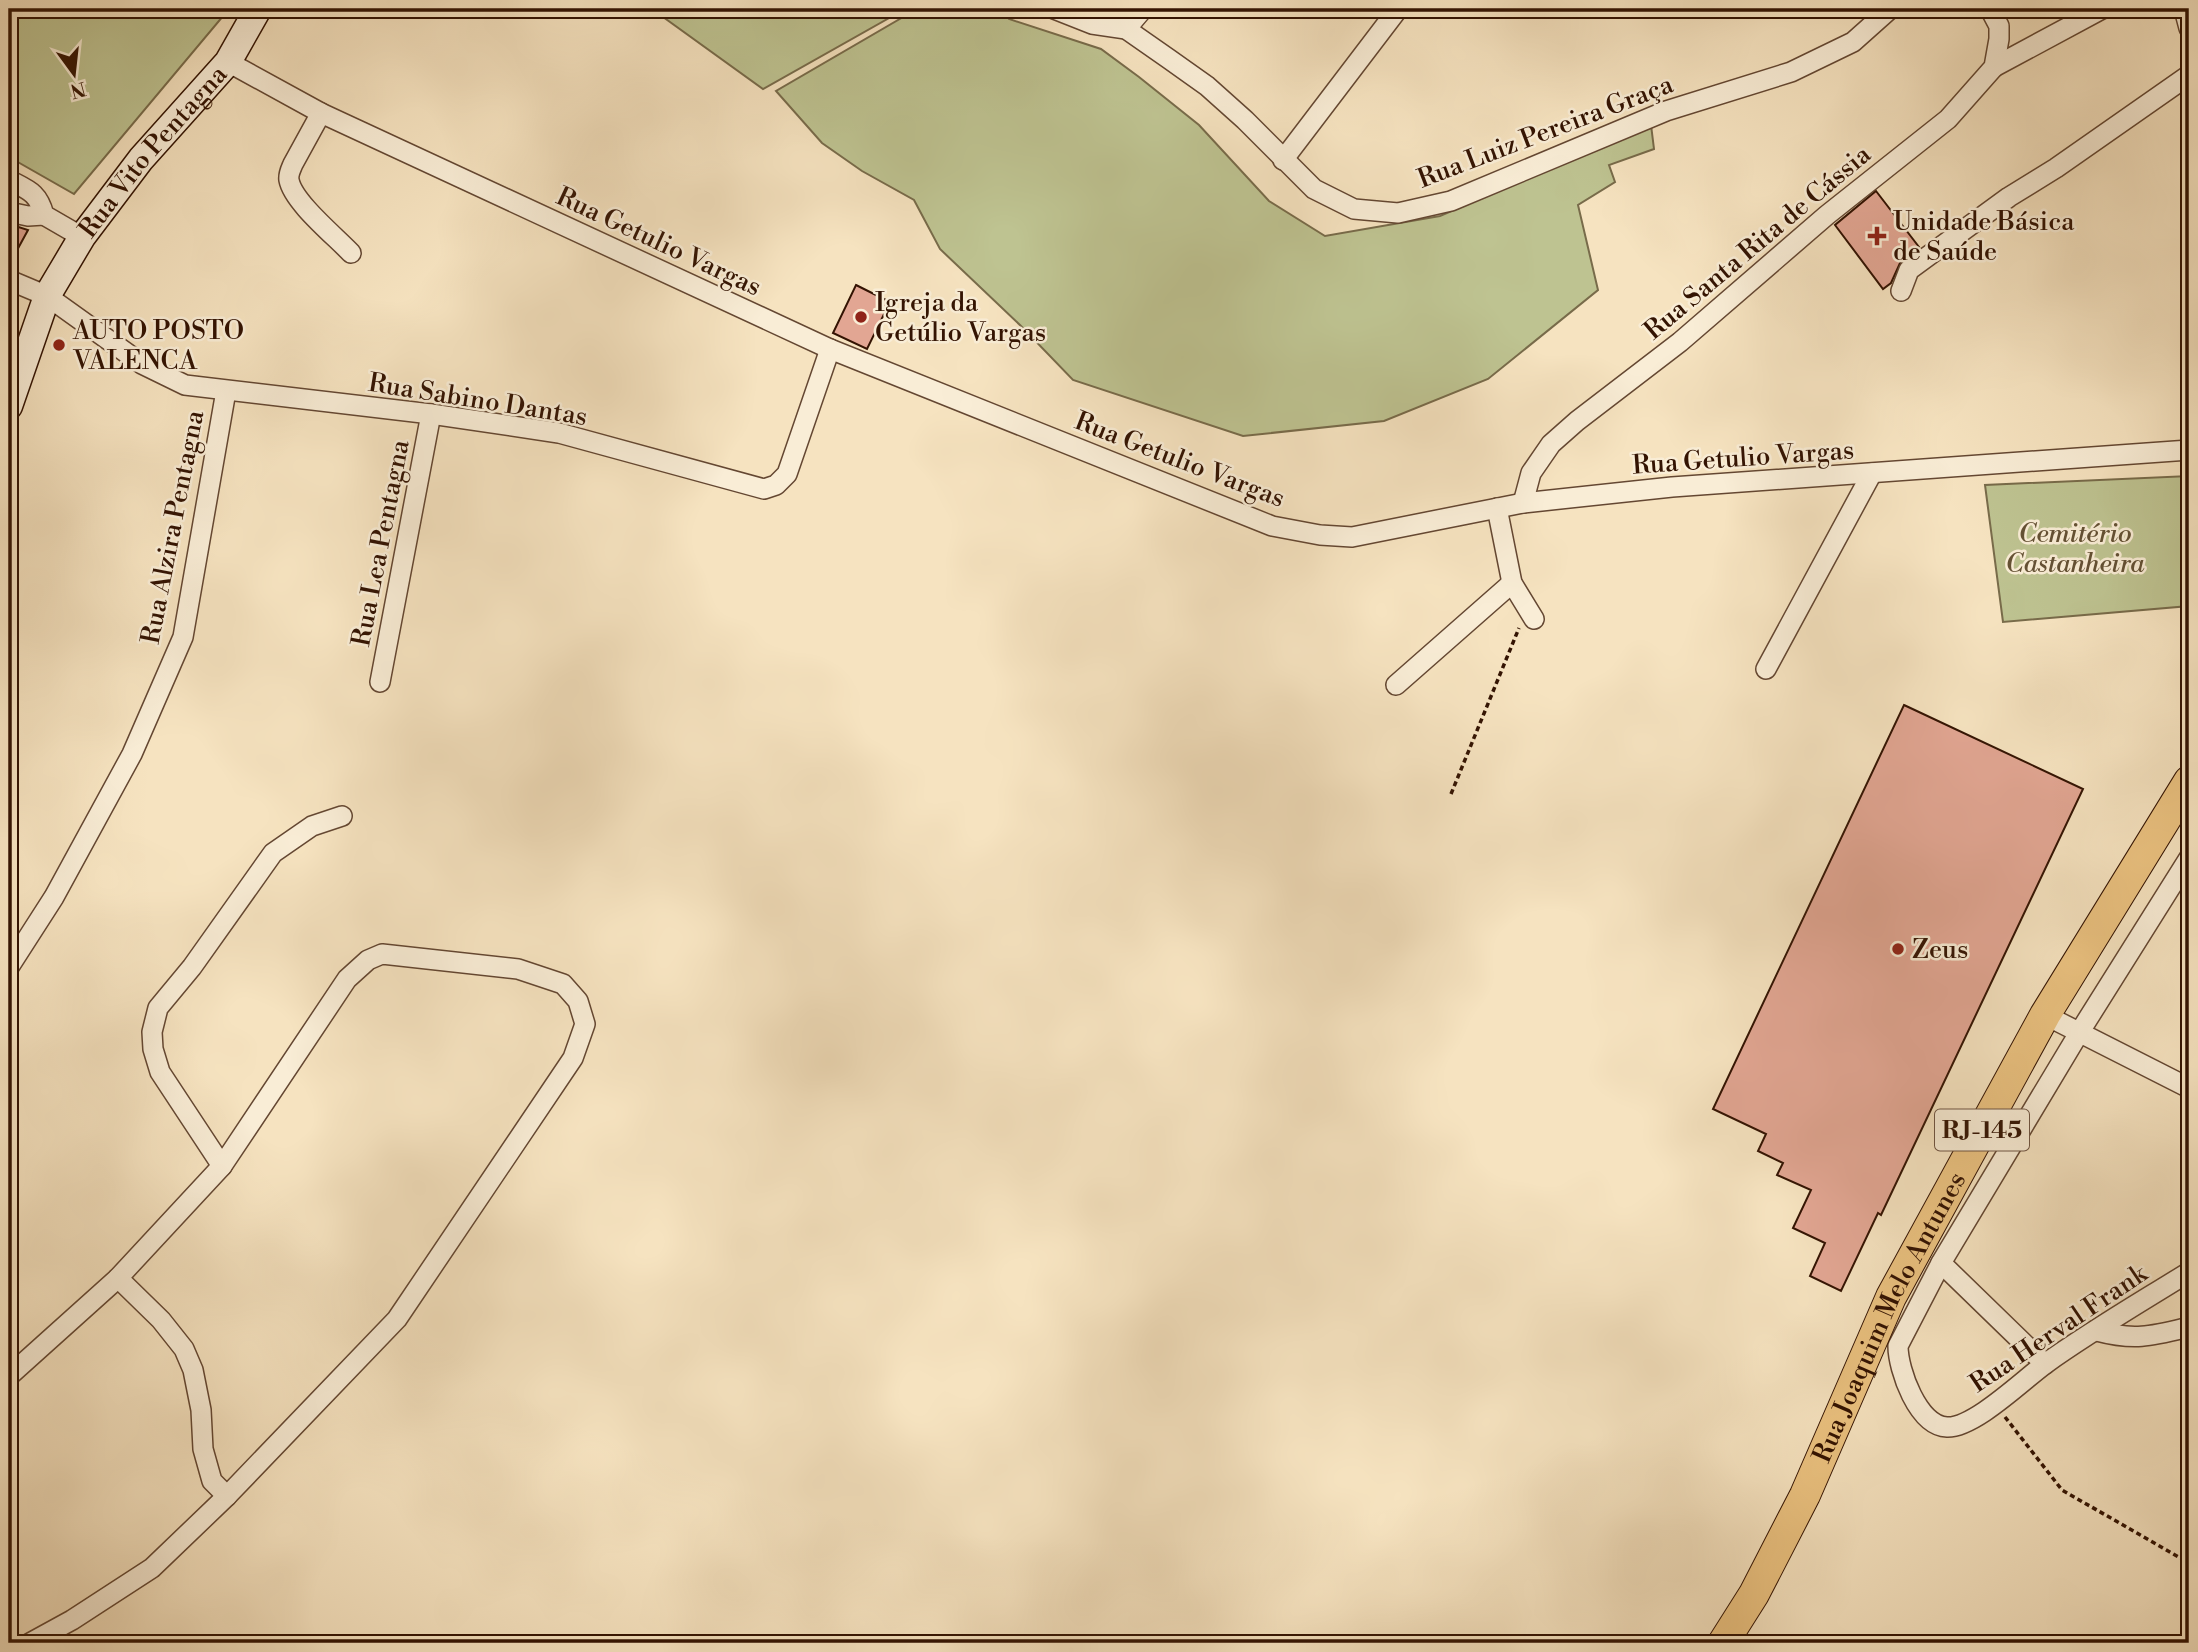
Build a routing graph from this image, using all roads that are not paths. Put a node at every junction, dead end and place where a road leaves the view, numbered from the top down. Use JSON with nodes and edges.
{"nodes":[{"id":1,"x":258,"y":9,"type":"edge"},
{"id":2,"x":1054,"y":9,"type":"edge"},
{"id":3,"x":1143,"y":9,"type":"edge"},
{"id":4,"x":1398,"y":9,"type":"edge"},
{"id":5,"x":1890,"y":9,"type":"edge"},
{"id":6,"x":1990,"y":9,"type":"edge"},
{"id":7,"x":2102,"y":9,"type":"edge"},
{"id":8,"x":2184,"y":9,"type":"edge"},
{"id":9,"x":2189,"y":28,"type":"edge"},
{"id":10,"x":1126,"y":29,"type":"junction"},
{"id":11,"x":228,"y":62,"type":"junction"},
{"id":12,"x":1994,"y":67,"type":"junction"},
{"id":13,"x":2189,"y":75,"type":"edge"},
{"id":14,"x":321,"y":113,"type":"junction"},
{"id":15,"x":1283,"y":160,"type":"junction"},
{"id":16,"x":9,"y":180,"type":"edge"},
{"id":17,"x":9,"y":212,"type":"edge"},
{"id":18,"x":44,"y":215,"type":"junction"},
{"id":19,"x":82,"y":237,"type":"junction"},
{"id":20,"x":351,"y":253,"type":"dead end"},
{"id":21,"x":10,"y":283,"type":"edge"},
{"id":22,"x":1901,"y":291,"type":"dead end"},
{"id":23,"x":47,"y":296,"type":"junction"},
{"id":24,"x":830,"y":349,"type":"junction"},
{"id":25,"x":226,"y":391,"type":"junction"},
{"id":26,"x":9,"y":406,"type":"edge"},
{"id":27,"x":431,"y":414,"type":"junction"},
{"id":28,"x":2189,"y":450,"type":"edge"},
{"id":29,"x":1872,"y":473,"type":"junction"},
{"id":30,"x":1523,"y":503,"type":"junction"},
{"id":31,"x":1497,"y":508,"type":"junction"},
{"id":32,"x":1512,"y":583,"type":"junction"},
{"id":33,"x":1531,"y":613,"type":"road end"},
{"id":34,"x":1766,"y":668,"type":"dead end"},
{"id":35,"x":380,"y":682,"type":"dead end"},
{"id":36,"x":1396,"y":685,"type":"dead end"},
{"id":37,"x":2189,"y":781,"type":"edge"},
{"id":38,"x":342,"y":816,"type":"dead end"},
{"id":39,"x":2189,"y":858,"type":"edge"},
{"id":40,"x":9,"y":967,"type":"edge"},
{"id":41,"x":2045,"y":1015,"type":"junction"},
{"id":42,"x":2079,"y":1033,"type":"junction"},
{"id":43,"x":2189,"y":1088,"type":"edge"},
{"id":44,"x":222,"y":1166,"type":"junction"},
{"id":45,"x":1941,"y":1263,"type":"junction"},
{"id":46,"x":2189,"y":1272,"type":"edge"},
{"id":47,"x":118,"y":1278,"type":"junction"},
{"id":48,"x":2189,"y":1327,"type":"edge"},
{"id":49,"x":2097,"y":1331,"type":"junction"},
{"id":50,"x":2046,"y":1364,"type":"junction"},
{"id":51,"x":9,"y":1376,"type":"edge"},
{"id":52,"x":227,"y":1496,"type":"junction"},
{"id":53,"x":30,"y":1643,"type":"edge"},
{"id":54,"x":1723,"y":1643,"type":"edge"}],
"edges":[{"from":1,"to":11,"type":"street","name":"Rua Vito Pentagna"},
{"from":2,"to":10,"type":"street","name":"Rua Luiz Pereira Graça"},
{"from":3,"to":10,"type":"street"},
{"from":4,"to":15,"type":"street"},
{"from":5,"to":15,"type":"street","name":"Rua Luiz Pereira Graça"},
{"from":6,"to":12,"type":"street"},
{"from":7,"to":12,"type":"street"},
{"from":8,"to":9,"type":"street"},
{"from":10,"to":15,"type":"street","name":"Rua Luiz Pereira Graça"},
{"from":11,"to":14,"type":"street","name":"Rua Getulio Vargas"},
{"from":11,"to":19,"type":"street","name":"Rua Vito Pentagna"},
{"from":12,"to":30,"type":"street","name":"Rua Santa Rita de Cássia"},
{"from":13,"to":22,"type":"street"},
{"from":14,"to":20,"type":"street"},
{"from":14,"to":24,"type":"street","name":"Rua Getulio Vargas"},
{"from":16,"to":18,"type":"street"},
{"from":17,"to":18,"type":"street"},
{"from":18,"to":19,"type":"street"},
{"from":19,"to":23,"type":"street","name":"Rua Vito Pentagna"},
{"from":21,"to":23,"type":"street","name":"Rua Sabino Dantas"},
{"from":23,"to":25,"type":"street","name":"Rua Sabino Dantas"},
{"from":23,"to":26,"type":"street","name":"Rua Vito Pentagna"},
{"from":24,"to":27,"type":"street","name":"Rua Sabino Dantas"},
{"from":24,"to":31,"type":"street","name":"Rua Getulio Vargas"},
{"from":25,"to":27,"type":"street","name":"Rua Sabino Dantas"},
{"from":25,"to":40,"type":"street","name":"Rua Alzira Pentagna"},
{"from":27,"to":35,"type":"street","name":"Rua Lea Pentagna"},
{"from":28,"to":29,"type":"street","name":"Rua Getulio Vargas"},
{"from":29,"to":30,"type":"street","name":"Rua Getulio Vargas"},
{"from":29,"to":34,"type":"street"},
{"from":30,"to":31,"type":"street","name":"Rua Getulio Vargas"},
{"from":31,"to":32,"type":"street"},
{"from":32,"to":33,"type":"street"},
{"from":32,"to":36,"type":"street"},
{"from":37,"to":41,"type":"main road","name":"Rua Joaquim Melo Antunes","number":"RJ-145"},
{"from":38,"to":44,"type":"street"},
{"from":39,"to":42,"type":"street"},
{"from":41,"to":42,"type":"street"},
{"from":41,"to":54,"type":"main road","name":"Rua Joaquim Melo Antunes","number":"RJ-145"},
{"from":42,"to":43,"type":"street"},
{"from":42,"to":45,"type":"street"},
{"from":44,"to":47,"type":"street"},
{"from":44,"to":52,"type":"street"},
{"from":45,"to":50,"type":"street"},
{"from":45,"to":50,"type":"street","name":"Rua Herval Frank"},
{"from":46,"to":49,"type":"street","name":"Rua Herval Frank"},
{"from":47,"to":51,"type":"street"},
{"from":47,"to":52,"type":"street"},
{"from":48,"to":49,"type":"street"},
{"from":49,"to":50,"type":"street","name":"Rua Herval Frank"},
{"from":52,"to":53,"type":"street"}]}
